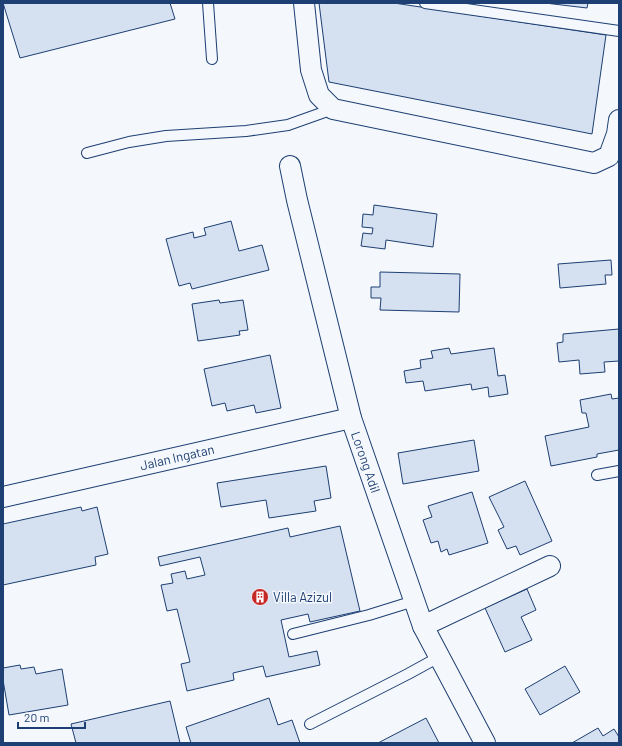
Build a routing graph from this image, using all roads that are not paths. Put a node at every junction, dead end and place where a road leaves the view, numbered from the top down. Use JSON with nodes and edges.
{"nodes":[{"id":1,"x":208,"y":3,"type":"edge"},
{"id":2,"x":304,"y":3,"type":"edge"},
{"id":3,"x":425,"y":3,"type":"edge"},
{"id":4,"x":619,"y":31,"type":"edge"},
{"id":5,"x":212,"y":59,"type":"dead end"},
{"id":6,"x":333,"y":109,"type":"junction"},
{"id":7,"x":619,"y":120,"type":"edge"},
{"id":8,"x":87,"y":153,"type":"dead end"},
{"id":9,"x":290,"y":166,"type":"dead end"},
{"id":10,"x":350,"y":418,"type":"junction"},
{"id":11,"x":619,"y":471,"type":"edge"},
{"id":12,"x":596,"y":475,"type":"dead end"},
{"id":13,"x":3,"y":497,"type":"edge"},
{"id":14,"x":550,"y":566,"type":"dead end"},
{"id":15,"x":414,"y":601,"type":"junction"},
{"id":16,"x":423,"y":626,"type":"junction"},
{"id":17,"x":293,"y":634,"type":"dead end"},
{"id":18,"x":439,"y":657,"type":"junction"},
{"id":19,"x":310,"y":724,"type":"dead end"},
{"id":20,"x":485,"y":743,"type":"edge"}],
"edges":[{"from":1,"to":5,"type":"lane"},
{"from":2,"to":6,"type":"street"},
{"from":3,"to":4,"type":"lane"},
{"from":6,"to":7,"type":"street"},
{"from":6,"to":8,"type":"lane"},
{"from":9,"to":10,"type":"street","name":"Lorong Adil"},
{"from":10,"to":13,"type":"street","name":"Jalan Ingatan"},
{"from":10,"to":15,"type":"street","name":"Lorong Adil"},
{"from":11,"to":12,"type":"lane"},
{"from":14,"to":16,"type":"street"},
{"from":15,"to":16,"type":"street","name":"Lorong Adil"},
{"from":15,"to":17,"type":"lane"},
{"from":16,"to":18,"type":"street","name":"Lorong Adil"},
{"from":18,"to":19,"type":"lane"},
{"from":18,"to":20,"type":"street","name":"Lorong Adil"}]}
